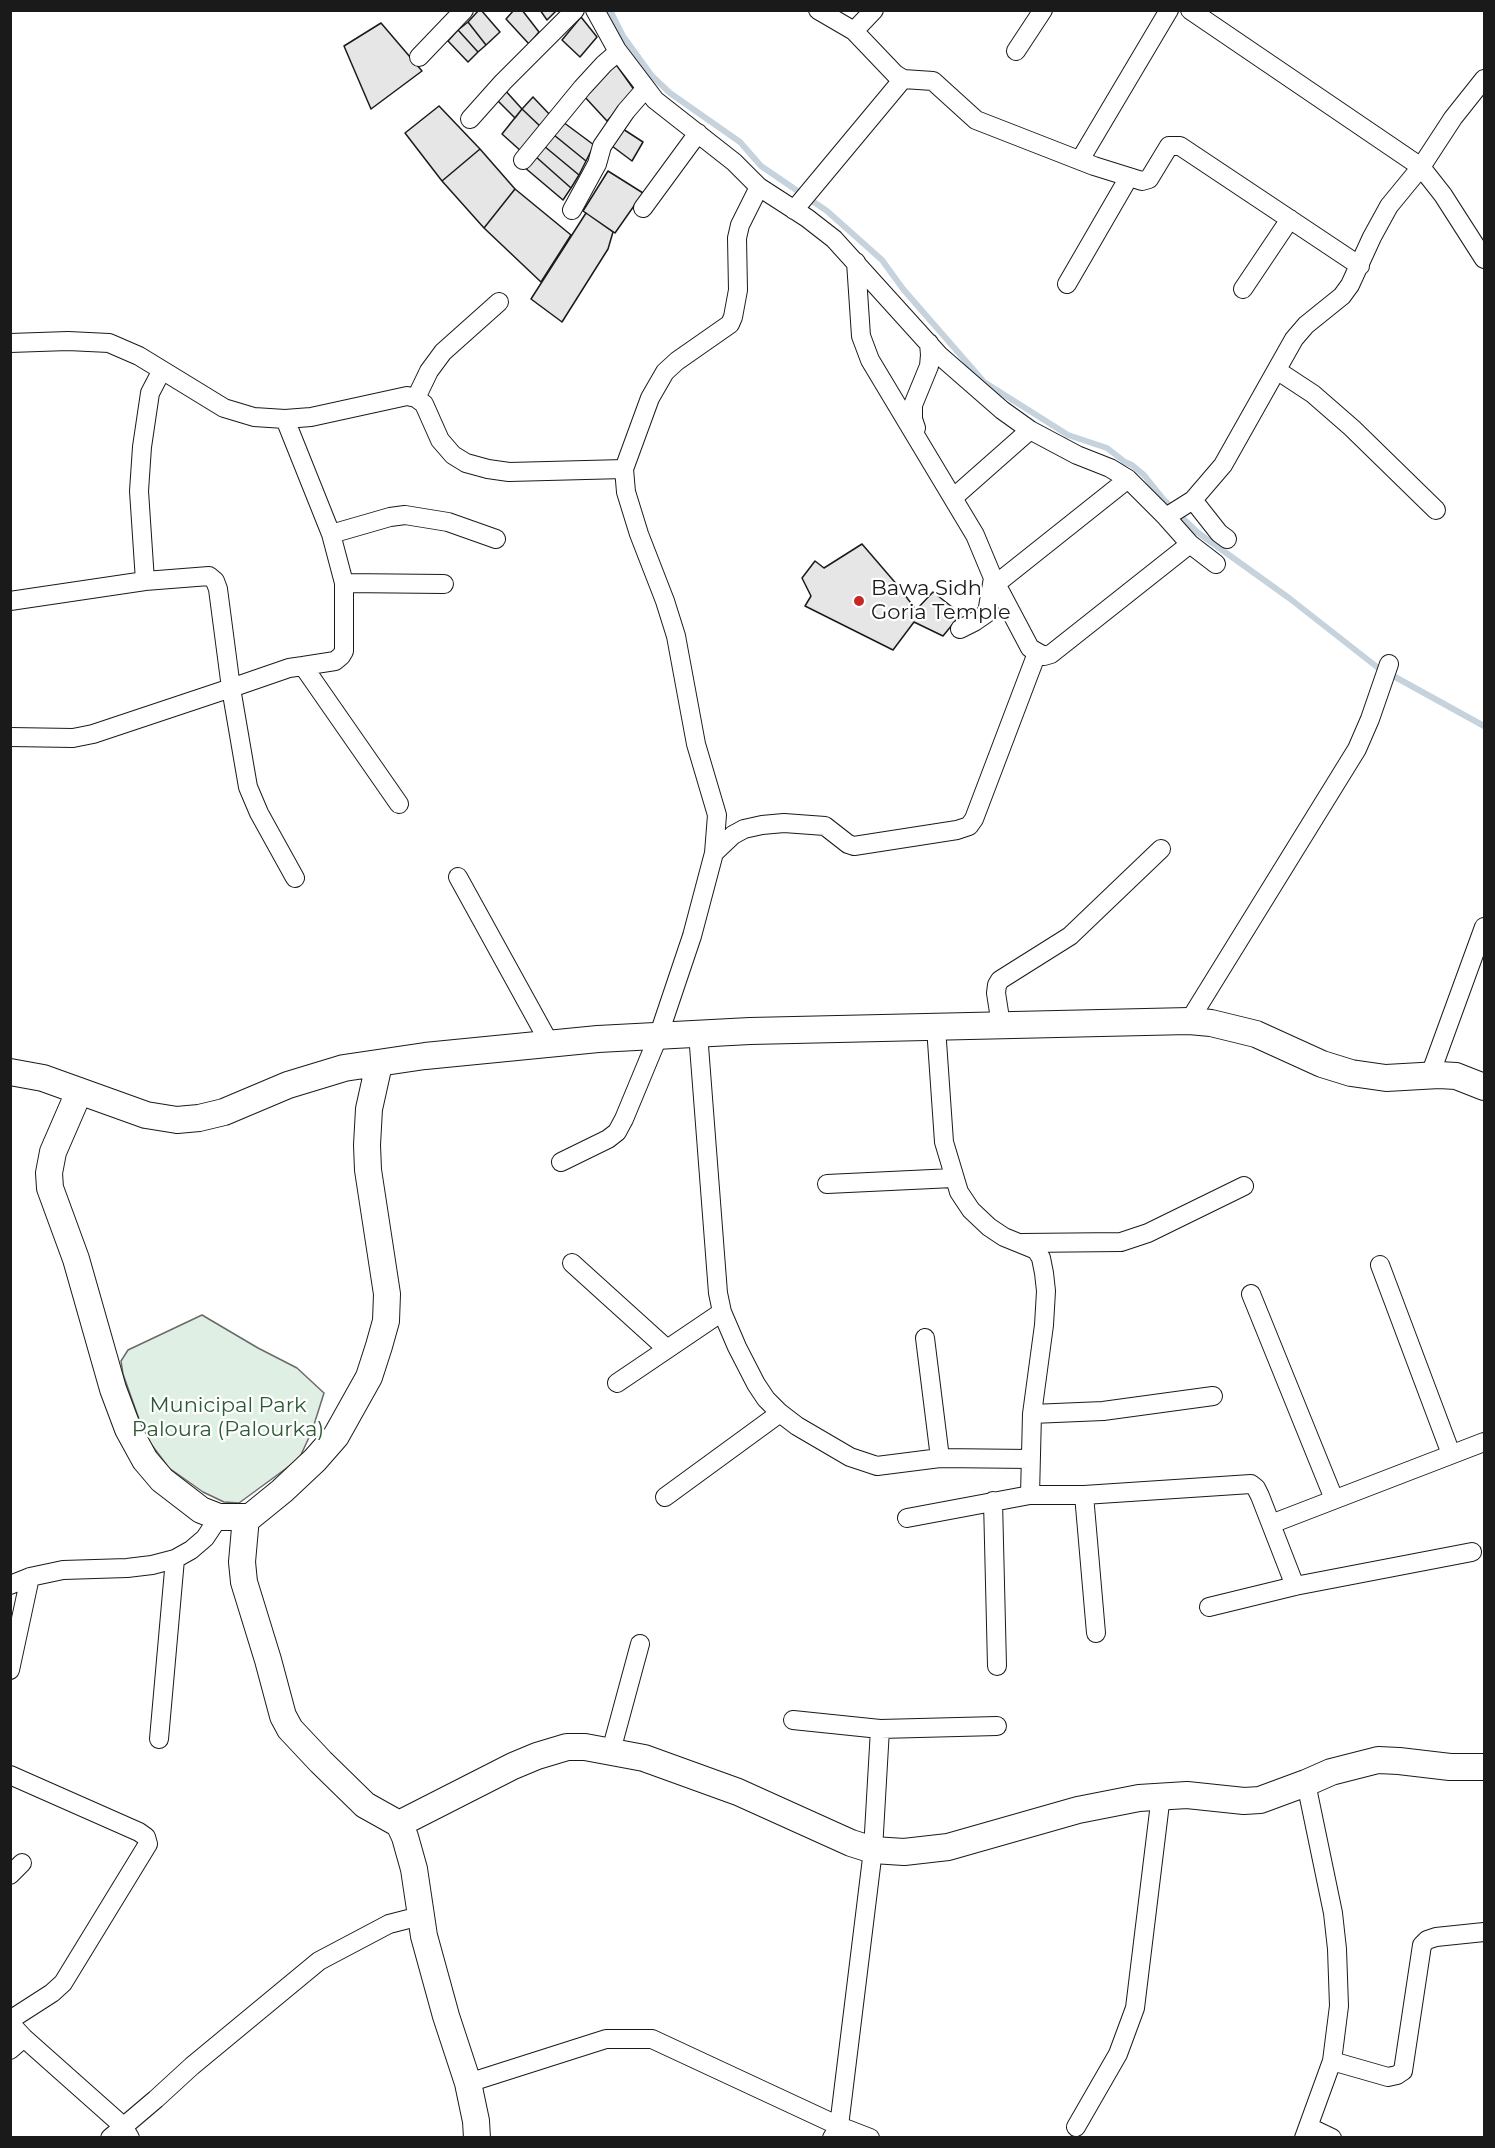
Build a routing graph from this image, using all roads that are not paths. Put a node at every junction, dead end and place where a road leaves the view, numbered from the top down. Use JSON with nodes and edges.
{"nodes":[{"id":1,"x":464,"y":10,"type":"edge"},
{"id":2,"x":575,"y":10,"type":"edge"},
{"id":3,"x":818,"y":10,"type":"edge"},
{"id":4,"x":874,"y":10,"type":"edge"},
{"id":5,"x":1043,"y":10,"type":"edge"},
{"id":6,"x":1169,"y":10,"type":"edge"},
{"id":7,"x":1190,"y":10,"type":"edge"},
{"id":8,"x":602,"y":12,"type":"edge"},
{"id":9,"x":854,"y":31,"type":"junction"},
{"id":10,"x":1017,"y":51,"type":"dead end"},
{"id":11,"x":618,"y":52,"type":"junction"},
{"id":12,"x":419,"y":57,"type":"dead end"},
{"id":13,"x":903,"y":78,"type":"junction"},
{"id":14,"x":1485,"y":79,"type":"edge"},
{"id":15,"x":646,"y":88,"type":"junction"},
{"id":16,"x":470,"y":119,"type":"dead end"},
{"id":17,"x":698,"y":133,"type":"junction"},
{"id":18,"x":523,"y":160,"type":"dead end"},
{"id":19,"x":1080,"y":160,"type":"junction"},
{"id":20,"x":1421,"y":167,"type":"junction"},
{"id":21,"x":1129,"y":177,"type":"junction"},
{"id":22,"x":759,"y":187,"type":"junction"},
{"id":23,"x":802,"y":201,"type":"junction"},
{"id":24,"x":643,"y":208,"type":"dead end"},
{"id":25,"x":572,"y":210,"type":"dead end"},
{"id":26,"x":1290,"y":219,"type":"junction"},
{"id":27,"x":1485,"y":259,"type":"edge"},
{"id":28,"x":856,"y":262,"type":"junction"},
{"id":29,"x":1360,"y":266,"type":"junction"},
{"id":30,"x":1067,"y":284,"type":"dead end"},
{"id":31,"x":1243,"y":289,"type":"dead end"},
{"id":32,"x":499,"y":302,"type":"dead end"},
{"id":33,"x":929,"y":343,"type":"junction"},
{"id":34,"x":10,"y":344,"type":"edge"},
{"id":35,"x":162,"y":370,"type":"junction"},
{"id":36,"x":1278,"y":370,"type":"junction"},
{"id":37,"x":416,"y":398,"type":"junction"},
{"id":38,"x":285,"y":419,"type":"junction"},
{"id":39,"x":1030,"y":430,"type":"junction"},
{"id":40,"x":920,"y":441,"type":"junction"},
{"id":41,"x":624,"y":469,"type":"junction"},
{"id":42,"x":1128,"y":479,"type":"junction"},
{"id":43,"x":953,"y":498,"type":"junction"},
{"id":44,"x":1190,"y":503,"type":"junction"},
{"id":45,"x":1436,"y":510,"type":"dead end"},
{"id":46,"x":1168,"y":515,"type":"junction"},
{"id":47,"x":331,"y":534,"type":"junction"},
{"id":48,"x":496,"y":538,"type":"dead end"},
{"id":49,"x":1227,"y":539,"type":"dead end"},
{"id":50,"x":1190,"y":544,"type":"junction"},
{"id":51,"x":1216,"y":564,"type":"dead end"},
{"id":52,"x":145,"y":581,"type":"junction"},
{"id":53,"x":994,"y":581,"type":"junction"},
{"id":54,"x":344,"y":583,"type":"junction"},
{"id":55,"x":444,"y":584,"type":"dead end"},
{"id":56,"x":10,"y":601,"type":"edge"},
{"id":57,"x":960,"y":629,"type":"dead end"},
{"id":58,"x":1037,"y":653,"type":"junction"},
{"id":59,"x":303,"y":666,"type":"junction"},
{"id":60,"x":1386,"y":671,"type":"dead end"},
{"id":61,"x":231,"y":688,"type":"junction"},
{"id":62,"x":10,"y":737,"type":"edge"},
{"id":63,"x":399,"y":804,"type":"dead end"},
{"id":64,"x":1161,"y":849,"type":"dead end"},
{"id":65,"x":714,"y":853,"type":"junction"},
{"id":66,"x":458,"y":877,"type":"dead end"},
{"id":67,"x":295,"y":878,"type":"dead end"},
{"id":68,"x":1483,"y":939,"type":"edge"},
{"id":69,"x":1189,"y":1021,"type":"junction"},
{"id":70,"x":1001,"y":1025,"type":"junction"},
{"id":71,"x":936,"y":1027,"type":"junction"},
{"id":72,"x":698,"y":1033,"type":"junction"},
{"id":73,"x":658,"y":1037,"type":"junction"},
{"id":74,"x":550,"y":1044,"type":"junction"},
{"id":75,"x":379,"y":1064,"type":"junction"},
{"id":76,"x":10,"y":1072,"type":"edge"},
{"id":77,"x":1430,"y":1075,"type":"junction"},
{"id":78,"x":1485,"y":1087,"type":"edge"},
{"id":79,"x":79,"y":1092,"type":"junction"},
{"id":80,"x":561,"y":1162,"type":"dead end"},
{"id":81,"x":953,"y":1178,"type":"junction"},
{"id":82,"x":827,"y":1184,"type":"dead end"},
{"id":83,"x":1244,"y":1186,"type":"dead end"},
{"id":84,"x":1018,"y":1243,"type":"junction"},
{"id":85,"x":572,"y":1263,"type":"dead end"},
{"id":86,"x":1380,"y":1265,"type":"dead end"},
{"id":87,"x":1251,"y":1294,"type":"dead end"},
{"id":88,"x":722,"y":1312,"type":"junction"},
{"id":89,"x":925,"y":1338,"type":"dead end"},
{"id":90,"x":667,"y":1349,"type":"junction"},
{"id":91,"x":617,"y":1383,"type":"dead end"},
{"id":92,"x":1213,"y":1396,"type":"dead end"},
{"id":93,"x":780,"y":1413,"type":"junction"},
{"id":94,"x":1032,"y":1414,"type":"junction"},
{"id":95,"x":1485,"y":1442,"type":"edge"},
{"id":96,"x":1451,"y":1454,"type":"junction"},
{"id":97,"x":940,"y":1458,"type":"junction"},
{"id":98,"x":1030,"y":1459,"type":"junction"},
{"id":99,"x":1030,"y":1495,"type":"junction"},
{"id":100,"x":1084,"y":1495,"type":"junction"},
{"id":101,"x":665,"y":1497,"type":"dead end"},
{"id":102,"x":1334,"y":1499,"type":"junction"},
{"id":103,"x":993,"y":1501,"type":"junction"},
{"id":104,"x":246,"y":1516,"type":"junction"},
{"id":105,"x":219,"y":1517,"type":"junction"},
{"id":106,"x":907,"y":1518,"type":"dead end"},
{"id":107,"x":1271,"y":1524,"type":"junction"},
{"id":108,"x":1472,"y":1551,"type":"dead end"},
{"id":109,"x":175,"y":1559,"type":"junction"},
{"id":110,"x":30,"y":1576,"type":"junction"},
{"id":111,"x":10,"y":1585,"type":"edge"},
{"id":112,"x":1295,"y":1586,"type":"junction"},
{"id":113,"x":1209,"y":1606,"type":"dead end"},
{"id":114,"x":1096,"y":1633,"type":"dead end"},
{"id":115,"x":640,"y":1644,"type":"dead end"},
{"id":116,"x":997,"y":1666,"type":"dead end"},
{"id":117,"x":10,"y":1670,"type":"edge"},
{"id":118,"x":793,"y":1720,"type":"dead end"},
{"id":119,"x":997,"y":1726,"type":"dead end"},
{"id":120,"x":880,"y":1729,"type":"junction"},
{"id":121,"x":159,"y":1739,"type":"dead end"},
{"id":122,"x":611,"y":1751,"type":"junction"},
{"id":123,"x":1485,"y":1767,"type":"edge"},
{"id":124,"x":10,"y":1774,"type":"edge"},
{"id":125,"x":1306,"y":1784,"type":"junction"},
{"id":126,"x":1161,"y":1795,"type":"junction"},
{"id":127,"x":399,"y":1824,"type":"junction"},
{"id":128,"x":873,"y":1850,"type":"junction"},
{"id":129,"x":420,"y":1916,"type":"junction"},
{"id":130,"x":1485,"y":1932,"type":"edge"},
{"id":131,"x":10,"y":2022,"type":"edge"},
{"id":132,"x":17,"y":2044,"type":"edge"},
{"id":133,"x":1332,"y":2061,"type":"junction"},
{"id":134,"x":468,"y":2083,"type":"junction"},
{"id":135,"x":1076,"y":2127,"type":"dead end"},
{"id":136,"x":836,"y":2132,"type":"edge"},
{"id":137,"x":1307,"y":2132,"type":"edge"},
{"id":138,"x":121,"y":2134,"type":"edge"},
{"id":139,"x":477,"y":2138,"type":"edge"},
{"id":140,"x":870,"y":2138,"type":"edge"},
{"id":141,"x":1332,"y":2138,"type":"edge"}],
"edges":[{"from":1,"to":12,"type":"street"},
{"from":2,"to":16,"type":"street"},
{"from":3,"to":9,"type":"street"},
{"from":4,"to":9,"type":"street"},
{"from":5,"to":10,"type":"street"},
{"from":6,"to":19,"type":"street"},
{"from":7,"to":20,"type":"street"},
{"from":8,"to":11,"type":"street"},
{"from":9,"to":13,"type":"street"},
{"from":11,"to":15,"type":"street"},
{"from":11,"to":18,"type":"street"},
{"from":13,"to":19,"type":"street"},
{"from":13,"to":23,"type":"street"},
{"from":14,"to":20,"type":"street"},
{"from":15,"to":17,"type":"street"},
{"from":15,"to":25,"type":"street"},
{"from":17,"to":22,"type":"street"},
{"from":17,"to":24,"type":"street"},
{"from":19,"to":21,"type":"street"},
{"from":20,"to":27,"type":"street"},
{"from":20,"to":29,"type":"street"},
{"from":21,"to":26,"type":"street"},
{"from":21,"to":30,"type":"street"},
{"from":22,"to":23,"type":"street"},
{"from":22,"to":41,"type":"street"},
{"from":23,"to":28,"type":"street"},
{"from":26,"to":29,"type":"street"},
{"from":26,"to":31,"type":"street"},
{"from":28,"to":33,"type":"street"},
{"from":28,"to":40,"type":"street"},
{"from":29,"to":36,"type":"street"},
{"from":32,"to":37,"type":"street"},
{"from":33,"to":39,"type":"street"},
{"from":33,"to":40,"type":"street"},
{"from":34,"to":35,"type":"street"},
{"from":35,"to":38,"type":"street"},
{"from":35,"to":52,"type":"street"},
{"from":36,"to":44,"type":"street"},
{"from":36,"to":45,"type":"street"},
{"from":37,"to":38,"type":"street"},
{"from":37,"to":41,"type":"street"},
{"from":38,"to":47,"type":"street"},
{"from":39,"to":42,"type":"street"},
{"from":39,"to":43,"type":"street"},
{"from":40,"to":43,"type":"street"},
{"from":41,"to":65,"type":"street"},
{"from":42,"to":46,"type":"street"},
{"from":42,"to":53,"type":"street"},
{"from":43,"to":53,"type":"street"},
{"from":44,"to":46,"type":"street"},
{"from":44,"to":49,"type":"street"},
{"from":46,"to":50,"type":"street"},
{"from":47,"to":48,"type":"street"},
{"from":47,"to":54,"type":"street"},
{"from":50,"to":51,"type":"street"},
{"from":50,"to":58,"type":"street"},
{"from":52,"to":56,"type":"street"},
{"from":52,"to":61,"type":"street"},
{"from":53,"to":57,"type":"street"},
{"from":53,"to":58,"type":"street"},
{"from":54,"to":55,"type":"street"},
{"from":54,"to":59,"type":"street"},
{"from":58,"to":65,"type":"street"},
{"from":59,"to":61,"type":"street"},
{"from":59,"to":63,"type":"street"},
{"from":60,"to":69,"type":"street"},
{"from":61,"to":62,"type":"street"},
{"from":61,"to":67,"type":"street"},
{"from":64,"to":70,"type":"street"},
{"from":65,"to":73,"type":"street"},
{"from":66,"to":74,"type":"street"},
{"from":68,"to":77,"type":"street"},
{"from":69,"to":70,"type":"street"},
{"from":69,"to":77,"type":"street"},
{"from":70,"to":71,"type":"street"},
{"from":71,"to":72,"type":"street"},
{"from":71,"to":81,"type":"street"},
{"from":72,"to":73,"type":"street"},
{"from":72,"to":88,"type":"street"},
{"from":73,"to":74,"type":"street"},
{"from":73,"to":80,"type":"street"},
{"from":74,"to":75,"type":"street"},
{"from":75,"to":79,"type":"street"},
{"from":75,"to":104,"type":"street"},
{"from":76,"to":79,"type":"street"},
{"from":77,"to":78,"type":"street"},
{"from":79,"to":105,"type":"street"},
{"from":81,"to":82,"type":"street"},
{"from":81,"to":84,"type":"street"},
{"from":83,"to":84,"type":"street"},
{"from":84,"to":94,"type":"street"},
{"from":85,"to":90,"type":"street"},
{"from":86,"to":96,"type":"street"},
{"from":87,"to":102,"type":"street"},
{"from":88,"to":90,"type":"street"},
{"from":88,"to":93,"type":"street"},
{"from":89,"to":97,"type":"street"},
{"from":90,"to":91,"type":"street"},
{"from":92,"to":94,"type":"street"},
{"from":93,"to":97,"type":"street"},
{"from":93,"to":101,"type":"street"},
{"from":94,"to":98,"type":"street"},
{"from":95,"to":96,"type":"street"},
{"from":96,"to":102,"type":"street"},
{"from":97,"to":98,"type":"street"},
{"from":98,"to":99,"type":"street"},
{"from":99,"to":100,"type":"street"},
{"from":99,"to":103,"type":"street"},
{"from":100,"to":107,"type":"street"},
{"from":100,"to":114,"type":"street"},
{"from":102,"to":107,"type":"street"},
{"from":103,"to":106,"type":"street"},
{"from":103,"to":116,"type":"street"},
{"from":104,"to":105,"type":"street"},
{"from":104,"to":127,"type":"street"},
{"from":105,"to":109,"type":"street"},
{"from":107,"to":112,"type":"street"},
{"from":108,"to":112,"type":"street"},
{"from":109,"to":110,"type":"street"},
{"from":109,"to":121,"type":"street"},
{"from":110,"to":111,"type":"street"},
{"from":110,"to":117,"type":"street"},
{"from":112,"to":113,"type":"street"},
{"from":115,"to":122,"type":"street"},
{"from":118,"to":120,"type":"street"},
{"from":119,"to":120,"type":"street"},
{"from":120,"to":128,"type":"street"},
{"from":122,"to":127,"type":"street"},
{"from":122,"to":128,"type":"street"},
{"from":123,"to":125,"type":"street"},
{"from":124,"to":131,"type":"street"},
{"from":125,"to":126,"type":"street"},
{"from":125,"to":133,"type":"street"},
{"from":126,"to":128,"type":"street"},
{"from":126,"to":135,"type":"street"},
{"from":127,"to":129,"type":"street"},
{"from":128,"to":136,"type":"street"},
{"from":129,"to":134,"type":"street"},
{"from":129,"to":138,"type":"street"},
{"from":130,"to":133,"type":"street"},
{"from":131,"to":132,"type":"street"},
{"from":132,"to":138,"type":"street"},
{"from":133,"to":137,"type":"street"},
{"from":134,"to":136,"type":"street"},
{"from":134,"to":139,"type":"street"},
{"from":136,"to":140,"type":"street"},
{"from":137,"to":141,"type":"street"}]}
